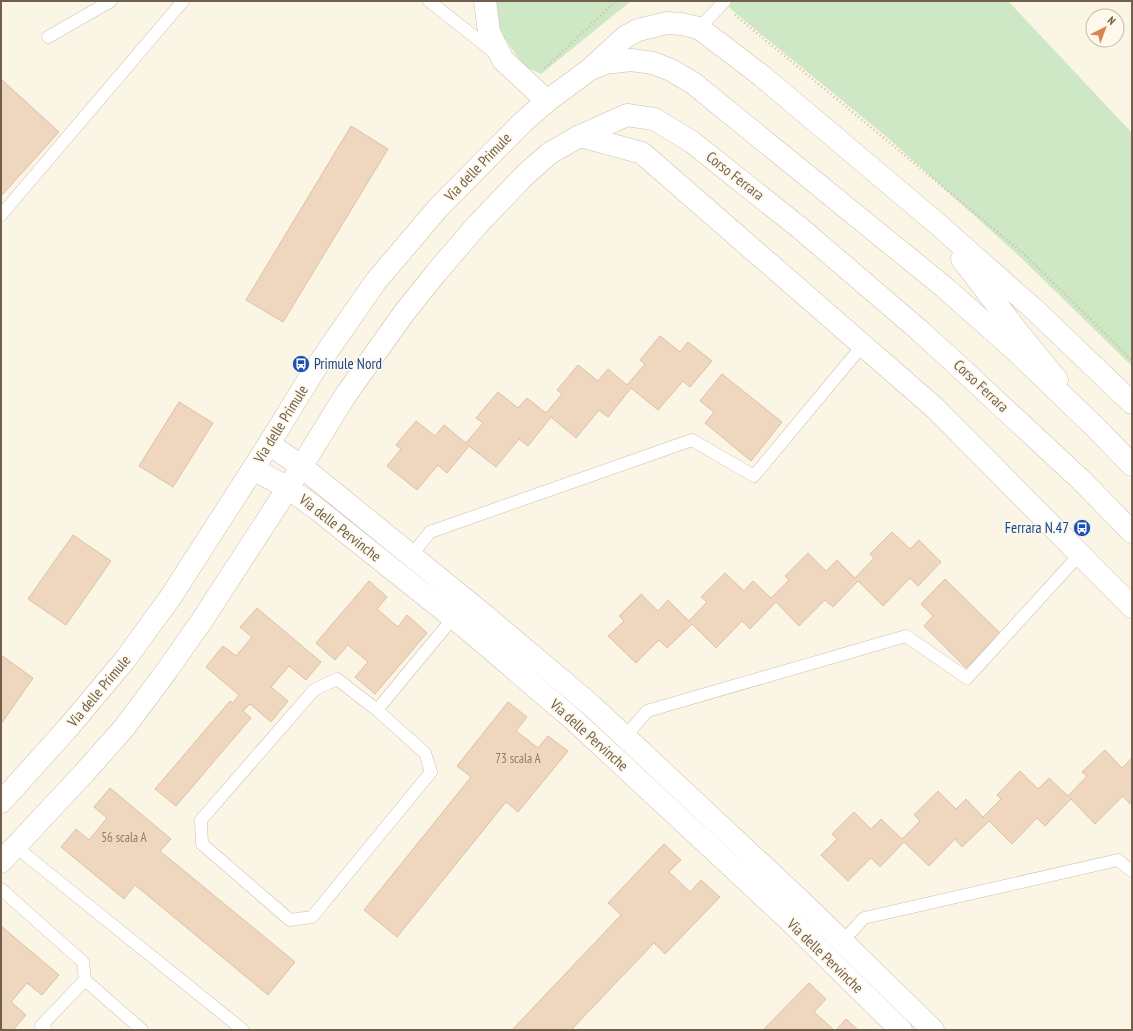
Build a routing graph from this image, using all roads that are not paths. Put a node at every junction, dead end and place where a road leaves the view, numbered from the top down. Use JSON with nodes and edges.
{"nodes":[{"id":1,"x":111,"y":1,"type":"edge"},
{"id":2,"x":183,"y":1,"type":"edge"},
{"id":3,"x":429,"y":1,"type":"edge"},
{"id":4,"x":485,"y":1,"type":"edge"},
{"id":5,"x":723,"y":3,"type":"edge"},
{"id":6,"x":699,"y":28,"type":"junction"},
{"id":7,"x":48,"y":38,"type":"dead end"},
{"id":8,"x":504,"y":60,"type":"junction"},
{"id":9,"x":589,"y":70,"type":"junction"},
{"id":10,"x":547,"y":101,"type":"junction"},
{"id":11,"x":580,"y":136,"type":"junction"},
{"id":12,"x":1,"y":215,"type":"edge"},
{"id":13,"x":934,"y":221,"type":"junction"},
{"id":14,"x":862,"y":346,"type":"junction"},
{"id":15,"x":1132,"y":403,"type":"edge"},
{"id":16,"x":1095,"y":427,"type":"junction"},
{"id":17,"x":269,"y":444,"type":"junction"},
{"id":18,"x":1132,"y":465,"type":"edge"},
{"id":19,"x":301,"y":466,"type":"junction"},
{"id":20,"x":253,"y":469,"type":"junction"},
{"id":21,"x":288,"y":488,"type":"junction"},
{"id":22,"x":1132,"y":532,"type":"edge"},
{"id":23,"x":1080,"y":554,"type":"junction"},
{"id":24,"x":411,"y":556,"type":"junction"},
{"id":25,"x":1132,"y":607,"type":"edge"},
{"id":26,"x":453,"y":618,"type":"junction"},
{"id":27,"x":377,"y":710,"type":"junction"},
{"id":28,"x":625,"y":737,"type":"junction"},
{"id":29,"x":1,"y":802,"type":"edge"},
{"id":30,"x":8,"y":854,"type":"edge"},
{"id":31,"x":1132,"y":871,"type":"edge"},
{"id":32,"x":1,"y":889,"type":"edge"},
{"id":33,"x":842,"y":942,"type":"junction"},
{"id":34,"x":85,"y":980,"type":"junction"},
{"id":35,"x":46,"y":1030,"type":"edge"},
{"id":36,"x":142,"y":1030,"type":"edge"},
{"id":37,"x":243,"y":1030,"type":"edge"},
{"id":38,"x":901,"y":1030,"type":"edge"},
{"id":39,"x":933,"y":1030,"type":"edge"}],
"edges":[{"from":1,"to":7,"type":"lane"},
{"from":2,"to":12,"type":"lane"},
{"from":3,"to":8,"type":"lane"},
{"from":4,"to":8,"type":"street"},
{"from":5,"to":6,"type":"lane"},
{"from":6,"to":9,"type":"street"},
{"from":6,"to":13,"type":"street"},
{"from":8,"to":10,"type":"street"},
{"from":9,"to":10,"type":"street","name":"Via delle Primule"},
{"from":9,"to":16,"type":"street"},
{"from":10,"to":17,"type":"street","name":"Via delle Primule"},
{"from":11,"to":14,"type":"street"},
{"from":11,"to":19,"type":"street"},
{"from":11,"to":22,"type":"street","name":"Corso Ferrara"},
{"from":13,"to":15,"type":"street"},
{"from":13,"to":16,"type":"street"},
{"from":14,"to":23,"type":"street"},
{"from":14,"to":24,"type":"lane"},
{"from":16,"to":18,"type":"street"},
{"from":17,"to":19,"type":"street","name":"Via delle Pervinche"},
{"from":17,"to":20,"type":"street","name":"Via delle Primule"},
{"from":19,"to":21,"type":"street"},
{"from":19,"to":24,"type":"street","name":"Via delle Pervinche"},
{"from":20,"to":21,"type":"street","name":"Via delle Pervinche"},
{"from":20,"to":29,"type":"street","name":"Via delle Primule"},
{"from":21,"to":26,"type":"street","name":"Via delle Pervinche"},
{"from":21,"to":30,"type":"street"},
{"from":23,"to":25,"type":"street"},
{"from":23,"to":28,"type":"lane","name":"Via delle Pervinche"},
{"from":24,"to":28,"type":"street","name":"Via delle Pervinche"},
{"from":26,"to":27,"type":"lane"},
{"from":26,"to":38,"type":"street","name":"Via delle Pervinche"},
{"from":27,"to":27,"type":"lane"},
{"from":28,"to":33,"type":"street","name":"Via delle Pervinche"},
{"from":30,"to":37,"type":"lane"},
{"from":31,"to":33,"type":"lane","name":"Via delle Pervinche"},
{"from":32,"to":34,"type":"lane"},
{"from":33,"to":39,"type":"street","name":"Via delle Pervinche"},
{"from":34,"to":35,"type":"lane"},
{"from":34,"to":36,"type":"lane"}]}
